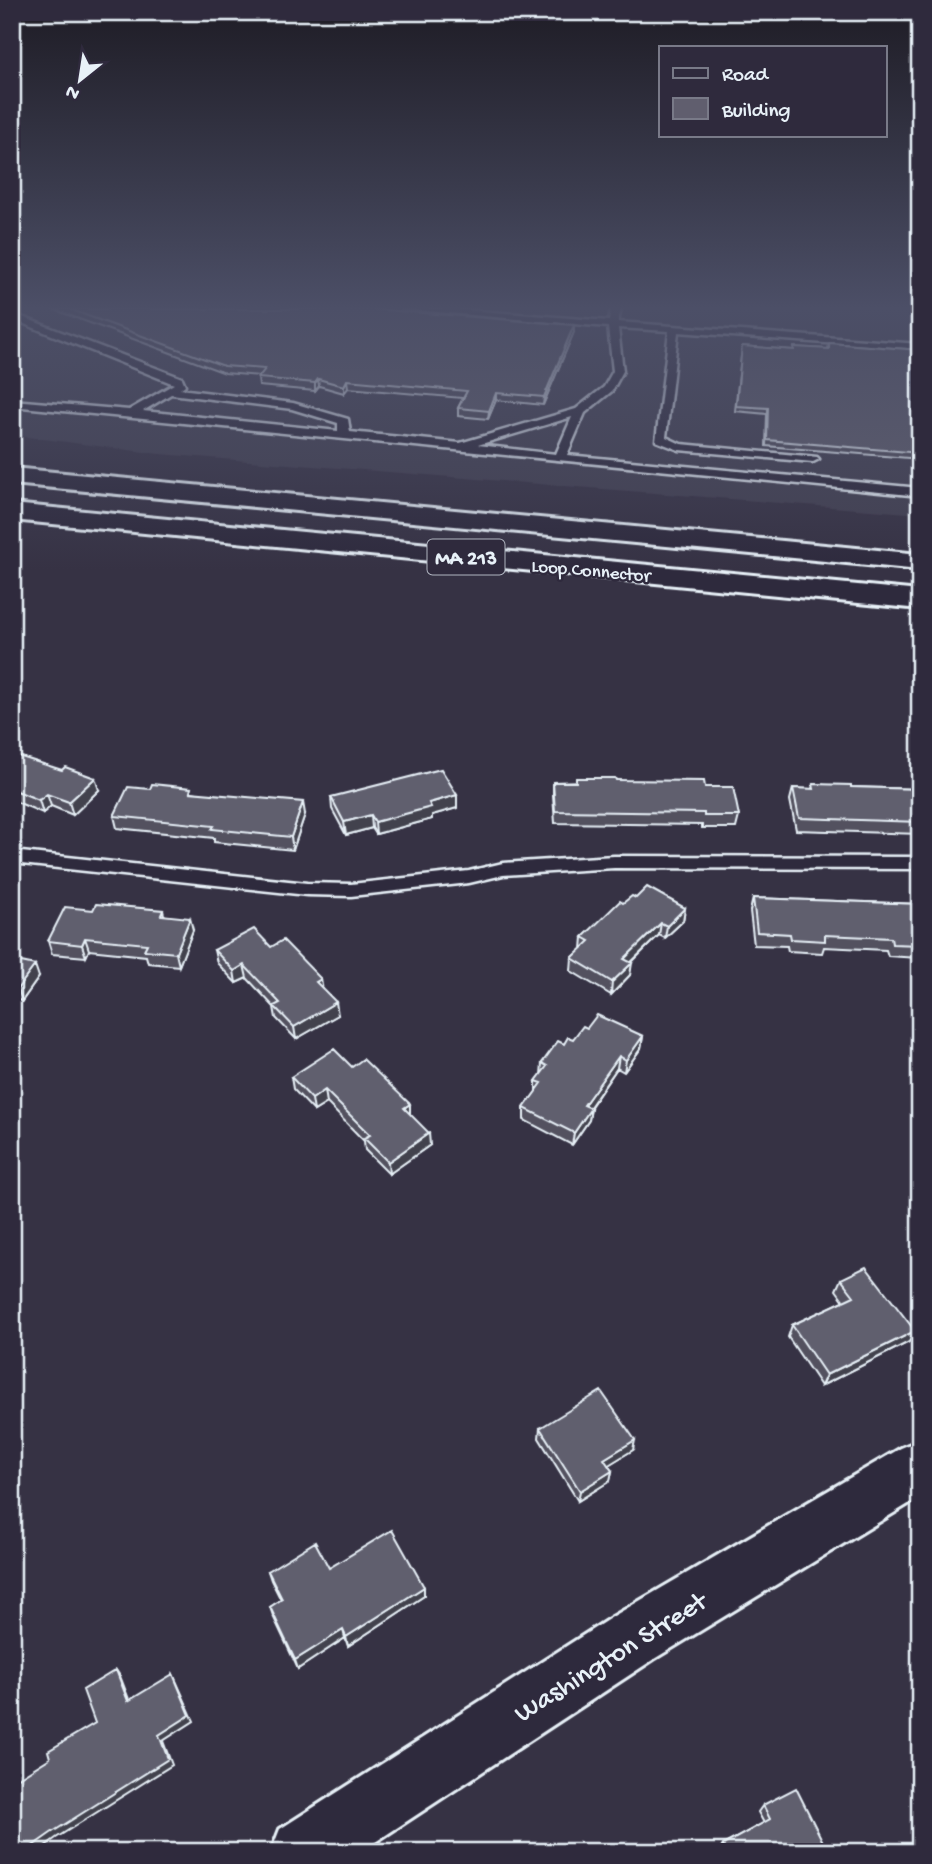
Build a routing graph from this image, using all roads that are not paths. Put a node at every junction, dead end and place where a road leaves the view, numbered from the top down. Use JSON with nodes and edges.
{"nodes":[{"id":1,"x":161,"y":396,"type":"edge"},
{"id":2,"x":210,"y":396,"type":"edge"},
{"id":3,"x":598,"y":396,"type":"edge"},
{"id":4,"x":665,"y":396,"type":"edge"},
{"id":5,"x":12,"y":402,"type":"edge"},
{"id":6,"x":580,"y":411,"type":"junction"},
{"id":7,"x":132,"y":413,"type":"junction"},
{"id":8,"x":344,"y":433,"type":"junction"},
{"id":9,"x":458,"y":448,"type":"junction"},
{"id":10,"x":560,"y":458,"type":"junction"},
{"id":11,"x":813,"y":458,"type":"dead end"},
{"id":12,"x":12,"y":459,"type":"edge"},
{"id":13,"x":12,"y":476,"type":"edge"},
{"id":14,"x":920,"y":492,"type":"edge"},
{"id":15,"x":246,"y":497,"type":"junction"},
{"id":16,"x":12,"y":512,"type":"edge"},
{"id":17,"x":920,"y":562,"type":"edge"},
{"id":18,"x":920,"y":600,"type":"edge"},
{"id":19,"x":12,"y":857,"type":"edge"},
{"id":20,"x":920,"y":863,"type":"edge"},
{"id":21,"x":920,"y":1467,"type":"edge"},
{"id":22,"x":303,"y":1852,"type":"edge"}],
"edges":[{"from":1,"to":7,"type":"lane"},
{"from":2,"to":8,"type":"lane"},
{"from":3,"to":6,"type":"lane"},
{"from":4,"to":11,"type":"lane"},
{"from":5,"to":7,"type":"lane"},
{"from":6,"to":9,"type":"lane"},
{"from":6,"to":10,"type":"lane"},
{"from":7,"to":8,"type":"lane"},
{"from":8,"to":9,"type":"lane"},
{"from":9,"to":10,"type":"lane"},
{"from":10,"to":14,"type":"lane"},
{"from":12,"to":15,"type":"main road"},
{"from":13,"to":15,"type":"main road","name":"Loop Connector","number":"MA 213"},
{"from":15,"to":17,"type":"main road","name":"Loop Connector","number":"MA 213"},
{"from":16,"to":18,"type":"main road","name":"Loop Connector","number":"MA 213"},
{"from":19,"to":20,"type":"lane"},
{"from":21,"to":22,"type":"main road","name":"Washington Street"}]}
